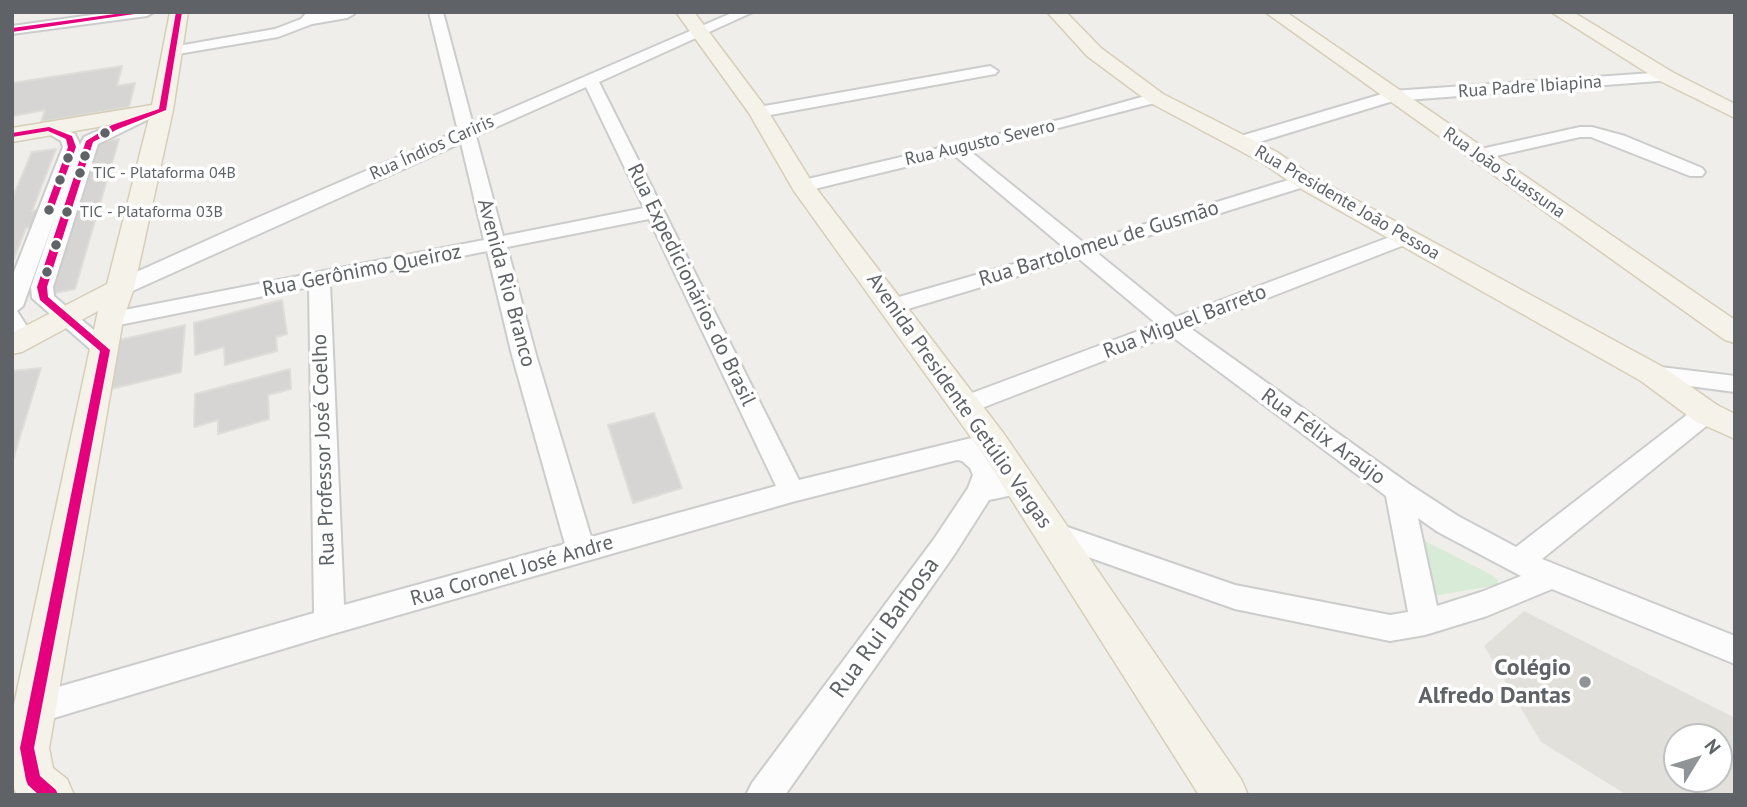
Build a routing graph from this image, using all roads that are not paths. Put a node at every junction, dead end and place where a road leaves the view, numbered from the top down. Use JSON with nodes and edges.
{"nodes":[{"id":1,"x":147,"y":12,"type":"edge"},
{"id":2,"x":179,"y":12,"type":"edge"},
{"id":3,"x":436,"y":12,"type":"edge"},
{"id":4,"x":746,"y":12,"type":"edge"},
{"id":5,"x":1056,"y":12,"type":"edge"},
{"id":6,"x":1273,"y":12,"type":"edge"},
{"id":7,"x":1560,"y":12,"type":"edge"},
{"id":8,"x":347,"y":14,"type":"dead end"},
{"id":9,"x":311,"y":16,"type":"edge"},
{"id":10,"x":693,"y":22,"type":"edge"},
{"id":11,"x":12,"y":30,"type":"edge"},
{"id":12,"x":172,"y":51,"type":"junction"},
{"id":13,"x":990,"y":71,"type":"dead end"},
{"id":14,"x":1667,"y":76,"type":"junction"},
{"id":15,"x":590,"y":79,"type":"junction"},
{"id":16,"x":1392,"y":96,"type":"junction"},
{"id":17,"x":1156,"y":98,"type":"junction"},
{"id":18,"x":156,"y":111,"type":"junction"},
{"id":19,"x":758,"y":112,"type":"junction"},
{"id":20,"x":1735,"y":112,"type":"edge"},
{"id":21,"x":49,"y":129,"type":"junction"},
{"id":22,"x":468,"y":132,"type":"junction"},
{"id":23,"x":12,"y":135,"type":"edge"},
{"id":24,"x":1240,"y":142,"type":"junction"},
{"id":25,"x":957,"y":149,"type":"junction"},
{"id":26,"x":1478,"y":155,"type":"junction"},
{"id":27,"x":1696,"y":172,"type":"dead end"},
{"id":28,"x":1304,"y":181,"type":"junction"},
{"id":29,"x":802,"y":186,"type":"junction"},
{"id":30,"x":655,"y":212,"type":"junction"},
{"id":31,"x":1405,"y":239,"type":"junction"},
{"id":32,"x":496,"y":244,"type":"junction"},
{"id":33,"x":1078,"y":250,"type":"junction"},
{"id":34,"x":319,"y":279,"type":"junction"},
{"id":35,"x":120,"y":288,"type":"junction"},
{"id":36,"x":12,"y":306,"type":"edge"},
{"id":37,"x":893,"y":306,"type":"junction"},
{"id":38,"x":65,"y":317,"type":"junction"},
{"id":39,"x":1174,"y":327,"type":"junction"},
{"id":40,"x":13,"y":331,"type":"edge"},
{"id":41,"x":1735,"y":334,"type":"edge"},
{"id":42,"x":107,"y":335,"type":"junction"},
{"id":43,"x":1652,"y":374,"type":"junction"},
{"id":44,"x":1735,"y":384,"type":"edge"},
{"id":45,"x":965,"y":405,"type":"junction"},
{"id":46,"x":1706,"y":413,"type":"junction"},
{"id":47,"x":1735,"y":428,"type":"edge"},
{"id":48,"x":992,"y":442,"type":"junction"},
{"id":49,"x":953,"y":450,"type":"junction"},
{"id":50,"x":1018,"y":485,"type":"junction"},
{"id":51,"x":980,"y":491,"type":"junction"},
{"id":52,"x":1399,"y":491,"type":"junction"},
{"id":53,"x":792,"y":492,"type":"junction"},
{"id":54,"x":1052,"y":533,"type":"junction"},
{"id":55,"x":581,"y":552,"type":"junction"},
{"id":56,"x":1518,"y":562,"type":"junction"},
{"id":57,"x":1552,"y":576,"type":"junction"},
{"id":58,"x":328,"y":622,"type":"junction"},
{"id":59,"x":1424,"y":622,"type":"junction"},
{"id":60,"x":1735,"y":650,"type":"edge"},
{"id":61,"x":34,"y":709,"type":"junction"},
{"id":62,"x":51,"y":795,"type":"edge"},
{"id":63,"x":764,"y":795,"type":"edge"},
{"id":64,"x":1226,"y":795,"type":"edge"}],
"edges":[{"from":1,"to":11,"type":"street"},
{"from":2,"to":12,"type":"main road"},
{"from":3,"to":22,"type":"street","name":"Avenida Rio Branco"},
{"from":4,"to":10,"type":"street","name":"Rua Índios Cariris"},
{"from":5,"to":17,"type":"main road","name":"Rua Presidente João Pessoa"},
{"from":6,"to":16,"type":"main road","name":"Rua João Suassuna"},
{"from":7,"to":14,"type":"main road"},
{"from":8,"to":9,"type":"street"},
{"from":9,"to":12,"type":"street"},
{"from":10,"to":15,"type":"street","name":"Rua Índios Cariris"},
{"from":10,"to":19,"type":"main road","name":"Avenida Presidente Getúlio Vargas"},
{"from":12,"to":18,"type":"main road"},
{"from":13,"to":19,"type":"street"},
{"from":14,"to":16,"type":"street","name":"Rua Padre Ibiapina"},
{"from":14,"to":20,"type":"main road"},
{"from":15,"to":22,"type":"street","name":"Rua Índios Cariris"},
{"from":15,"to":30,"type":"street","name":"Rua Expedicionários do Brasil"},
{"from":16,"to":24,"type":"street","name":"Rua Padre Ibiapina"},
{"from":16,"to":26,"type":"main road","name":"Rua João Suassuna"},
{"from":17,"to":24,"type":"main road","name":"Rua Presidente João Pessoa"},
{"from":17,"to":25,"type":"street","name":"Rua Augusto Severo"},
{"from":18,"to":21,"type":"main road"},
{"from":18,"to":35,"type":"main road"},
{"from":18,"to":38,"type":"street"},
{"from":19,"to":29,"type":"main road","name":"Avenida Presidente Getúlio Vargas"},
{"from":21,"to":23,"type":"main road"},
{"from":21,"to":36,"type":"street"},
{"from":22,"to":32,"type":"street","name":"Avenida Rio Branco"},
{"from":22,"to":35,"type":"street","name":"Rua Índios Cariris"},
{"from":24,"to":28,"type":"main road","name":"Rua Presidente João Pessoa"},
{"from":25,"to":29,"type":"street","name":"Rua Augusto Severo"},
{"from":25,"to":33,"type":"street","name":"Rua Félix Araújo"},
{"from":26,"to":27,"type":"street"},
{"from":26,"to":41,"type":"main road","name":"Rua João Suassuna"},
{"from":28,"to":31,"type":"main road","name":"Rua Presidente João Pessoa"},
{"from":28,"to":33,"type":"street","name":"Rua Bartolomeu de Gusmão"},
{"from":29,"to":37,"type":"main road","name":"Avenida Presidente Getúlio Vargas"},
{"from":30,"to":32,"type":"street","name":"Rua Gerônimo Queiroz"},
{"from":30,"to":53,"type":"street","name":"Rua Expedicionários do Brasil"},
{"from":31,"to":39,"type":"street","name":"Rua Miguel Barreto"},
{"from":31,"to":43,"type":"main road","name":"Rua Presidente João Pessoa"},
{"from":32,"to":34,"type":"street","name":"Rua Gerônimo Queiroz"},
{"from":32,"to":55,"type":"street","name":"Avenida Rio Branco"},
{"from":33,"to":37,"type":"street","name":"Rua Bartolomeu de Gusmão"},
{"from":33,"to":39,"type":"street","name":"Rua Félix Araújo"},
{"from":34,"to":42,"type":"street","name":"Rua Gerônimo Queiroz"},
{"from":34,"to":58,"type":"street","name":"Rua Professor José Coelho"},
{"from":35,"to":38,"type":"main road"},
{"from":35,"to":42,"type":"main road"},
{"from":37,"to":45,"type":"main road","name":"Avenida Presidente Getúlio Vargas"},
{"from":38,"to":40,"type":"main road"},
{"from":38,"to":42,"type":"street"},
{"from":39,"to":45,"type":"street","name":"Rua Miguel Barreto"},
{"from":39,"to":52,"type":"street","name":"Rua Félix Araújo"},
{"from":42,"to":61,"type":"main road"},
{"from":43,"to":44,"type":"street","name":"Rua Presidente João Pessoa"},
{"from":43,"to":46,"type":"main road","name":"Rua Presidente João Pessoa"},
{"from":45,"to":48,"type":"main road","name":"Avenida Presidente Getúlio Vargas"},
{"from":46,"to":47,"type":"main road","name":"Rua Presidente João Pessoa"},
{"from":46,"to":56,"type":"street"},
{"from":48,"to":49,"type":"street","name":"Rua Coronel José Andre"},
{"from":48,"to":50,"type":"main road","name":"Avenida Presidente Getúlio Vargas"},
{"from":49,"to":51,"type":"street"},
{"from":49,"to":53,"type":"street","name":"Rua Coronel José Andre"},
{"from":50,"to":51,"type":"street"},
{"from":50,"to":54,"type":"main road","name":"Avenida Presidente Getúlio Vargas"},
{"from":51,"to":63,"type":"street","name":"Rua Rui Barbosa"},
{"from":52,"to":56,"type":"street","name":"Rua Félix Araújo"},
{"from":52,"to":59,"type":"street"},
{"from":53,"to":55,"type":"street","name":"Rua Coronel José Andre"},
{"from":54,"to":59,"type":"street"},
{"from":54,"to":64,"type":"main road","name":"Avenida Presidente Getúlio Vargas"},
{"from":55,"to":58,"type":"street","name":"Rua Coronel José Andre"},
{"from":56,"to":57,"type":"street","name":"Rua Félix Araújo"},
{"from":57,"to":59,"type":"street"},
{"from":57,"to":60,"type":"street","name":"Rua Félix Araújo"},
{"from":58,"to":61,"type":"street","name":"Rua Coronel José Andre"},
{"from":61,"to":62,"type":"main road"}]}
